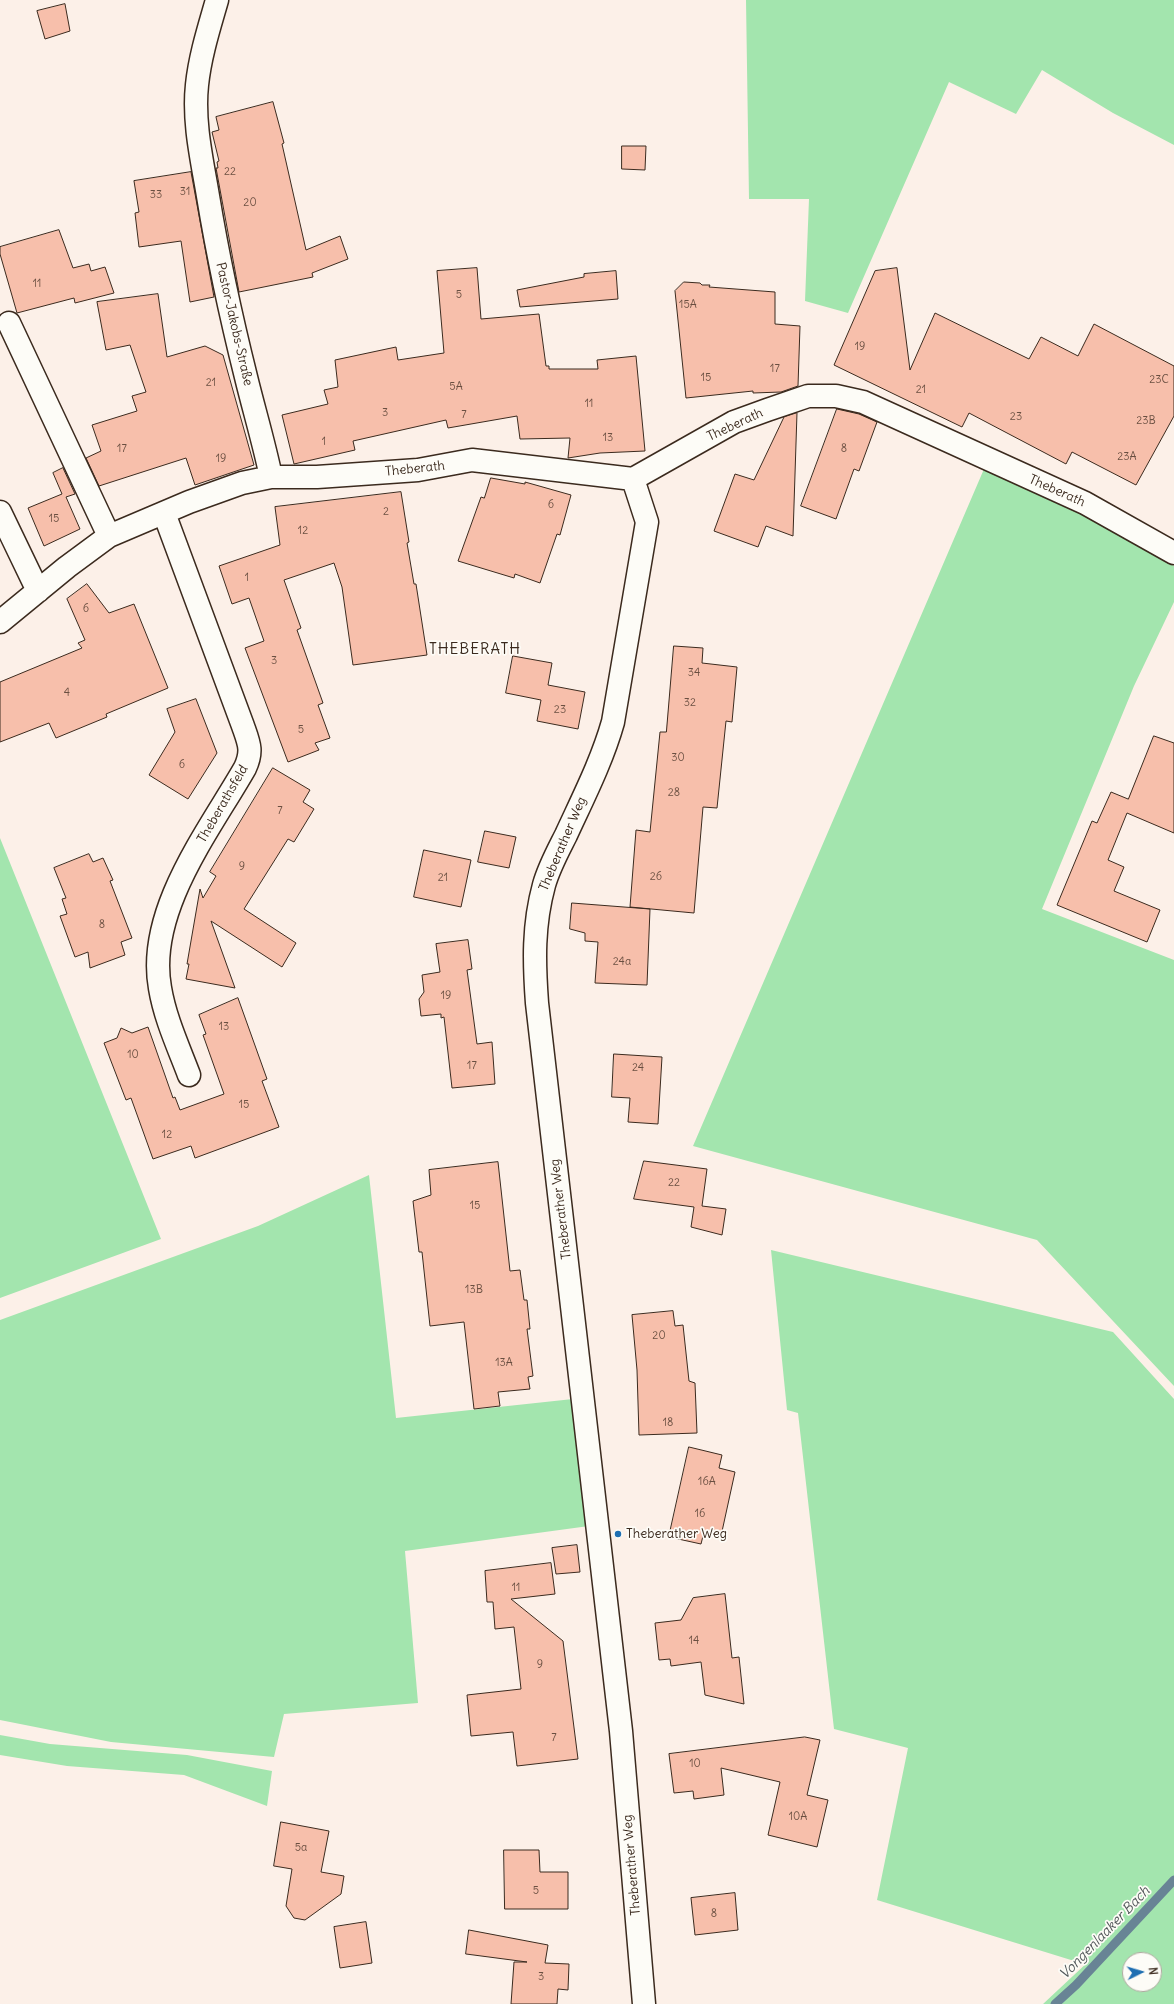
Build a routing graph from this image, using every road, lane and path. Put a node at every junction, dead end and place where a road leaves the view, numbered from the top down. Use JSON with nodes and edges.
{"nodes":[{"id":1,"x":217,"y":0,"type":"edge"},
{"id":2,"x":9,"y":323,"type":"dead end"},
{"id":3,"x":270,"y":477,"type":"junction"},
{"id":4,"x":633,"y":479,"type":"junction"},
{"id":5,"x":0,"y":512,"type":"edge"},
{"id":6,"x":164,"y":513,"type":"junction"},
{"id":7,"x":109,"y":536,"type":"junction"},
{"id":8,"x":1174,"y":553,"type":"edge"},
{"id":9,"x":38,"y":591,"type":"junction"},
{"id":10,"x":0,"y":622,"type":"edge"},
{"id":11,"x":189,"y":1075,"type":"dead end"},
{"id":12,"x":644,"y":2004,"type":"edge"}],
"edges":[{"from":1,"to":3,"type":"street","name":"Pastor-Jakobs-Straße"},
{"from":2,"to":7,"type":"street"},
{"from":3,"to":4,"type":"street","name":"Theberath"},
{"from":3,"to":6,"type":"street"},
{"from":4,"to":8,"type":"street","name":"Theberath"},
{"from":4,"to":12,"type":"street","name":"Theberather Weg"},
{"from":5,"to":9,"type":"street"},
{"from":6,"to":7,"type":"street"},
{"from":6,"to":11,"type":"street","name":"Theberathsfeld"},
{"from":7,"to":9,"type":"street"},
{"from":9,"to":10,"type":"street"}]}
